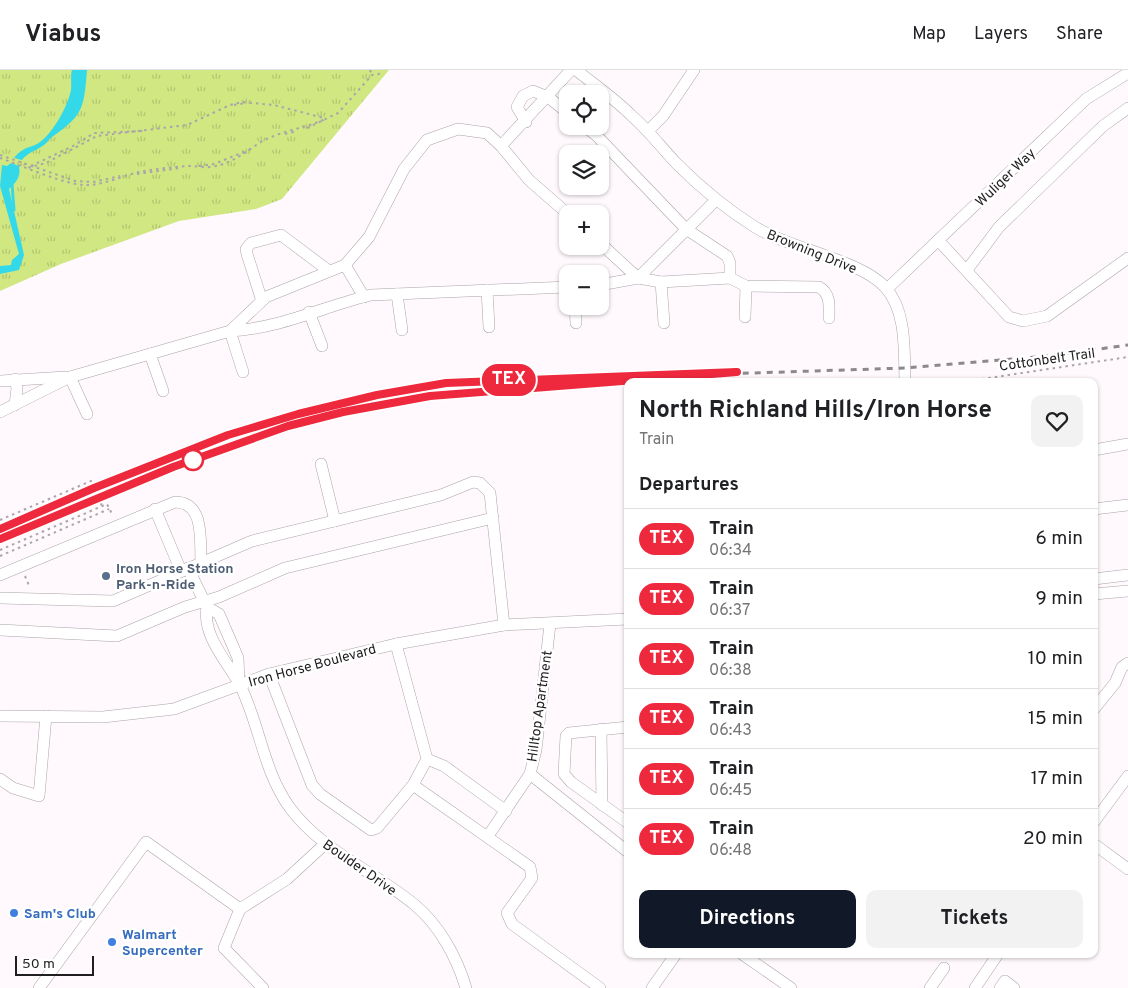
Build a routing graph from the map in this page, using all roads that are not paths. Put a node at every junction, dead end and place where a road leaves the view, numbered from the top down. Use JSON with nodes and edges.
{"nodes":[{"id":1,"x":571,"y":70,"type":"edge"},
{"id":2,"x":576,"y":70,"type":"edge"},
{"id":3,"x":694,"y":70,"type":"edge"},
{"id":4,"x":1128,"y":73,"type":"edge"},
{"id":5,"x":548,"y":97,"type":"junction"},
{"id":6,"x":559,"y":106,"type":"edge"},
{"id":7,"x":1128,"y":108,"type":"edge"},
{"id":8,"x":526,"y":122,"type":"junction"},
{"id":9,"x":648,"y":131,"type":"junction"},
{"id":10,"x":596,"y":135,"type":"edge"},
{"id":11,"x":501,"y":146,"type":"junction"},
{"id":12,"x":716,"y":200,"type":"junction"},
{"id":13,"x":559,"y":206,"type":"edge"},
{"id":14,"x":686,"y":229,"type":"junction"},
{"id":15,"x":938,"y":240,"type":"junction"},
{"id":16,"x":609,"y":251,"type":"edge"},
{"id":17,"x":1128,"y":258,"type":"edge"},
{"id":18,"x":345,"y":265,"type":"junction"},
{"id":19,"x":967,"y":270,"type":"junction"},
{"id":20,"x":329,"y":271,"type":"junction"},
{"id":21,"x":638,"y":278,"type":"junction"},
{"id":22,"x":730,"y":278,"type":"junction"},
{"id":23,"x":661,"y":282,"type":"junction"},
{"id":24,"x":609,"y":284,"type":"edge"},
{"id":25,"x":746,"y":286,"type":"junction"},
{"id":26,"x":559,"y":287,"type":"edge"},
{"id":27,"x":887,"y":289,"type":"junction"},
{"id":28,"x":487,"y":290,"type":"junction"},
{"id":29,"x":397,"y":294,"type":"junction"},
{"id":30,"x":364,"y":297,"type":"junction"},
{"id":31,"x":262,"y":300,"type":"junction"},
{"id":32,"x":309,"y":312,"type":"junction"},
{"id":33,"x":576,"y":315,"type":"edge"},
{"id":34,"x":745,"y":317,"type":"dead end"},
{"id":35,"x":829,"y":318,"type":"dead end"},
{"id":36,"x":576,"y":323,"type":"dead end"},
{"id":37,"x":664,"y":323,"type":"dead end"},
{"id":38,"x":489,"y":327,"type":"dead end"},
{"id":39,"x":402,"y":330,"type":"dead end"},
{"id":40,"x":230,"y":331,"type":"junction"},
{"id":41,"x":322,"y":346,"type":"dead end"},
{"id":42,"x":150,"y":354,"type":"junction"},
{"id":43,"x":243,"y":372,"type":"dead end"},
{"id":44,"x":70,"y":377,"type":"junction"},
{"id":45,"x":905,"y":378,"type":"edge"},
{"id":46,"x":15,"y":379,"type":"junction"},
{"id":47,"x":0,"y":381,"type":"edge"},
{"id":48,"x":163,"y":391,"type":"dead end"},
{"id":49,"x":15,"y":405,"type":"junction"},
{"id":50,"x":0,"y":412,"type":"edge"},
{"id":51,"x":87,"y":414,"type":"dead end"},
{"id":52,"x":1128,"y":444,"type":"edge"},
{"id":53,"x":1098,"y":449,"type":"edge"},
{"id":54,"x":321,"y":464,"type":"dead end"},
{"id":55,"x":1128,"y":505,"type":"edge"},
{"id":56,"x":155,"y":509,"type":"junction"},
{"id":57,"x":1098,"y":509,"type":"edge"},
{"id":58,"x":493,"y":518,"type":"junction"},
{"id":59,"x":335,"y":521,"type":"junction"},
{"id":60,"x":201,"y":563,"type":"junction"},
{"id":61,"x":185,"y":570,"type":"junction"},
{"id":62,"x":0,"y":575,"type":"edge"},
{"id":63,"x":1128,"y":575,"type":"edge"},
{"id":64,"x":1098,"y":578,"type":"edge"},
{"id":65,"x":1128,"y":591,"type":"edge"},
{"id":66,"x":1098,"y":594,"type":"edge"},
{"id":67,"x":0,"y":598,"type":"edge"},
{"id":68,"x":206,"y":604,"type":"junction"},
{"id":69,"x":624,"y":619,"type":"edge"},
{"id":70,"x":504,"y":624,"type":"junction"},
{"id":71,"x":550,"y":624,"type":"junction"},
{"id":72,"x":0,"y":630,"type":"edge"},
{"id":73,"x":396,"y":644,"type":"junction"},
{"id":74,"x":1128,"y":663,"type":"edge"},
{"id":75,"x":269,"y":674,"type":"junction"},
{"id":76,"x":239,"y":684,"type":"junction"},
{"id":77,"x":1098,"y":704,"type":"edge"},
{"id":78,"x":0,"y":716,"type":"edge"},
{"id":79,"x":46,"y":716,"type":"junction"},
{"id":80,"x":624,"y":727,"type":"edge"},
{"id":81,"x":601,"y":729,"type":"junction"},
{"id":82,"x":427,"y":759,"type":"junction"},
{"id":83,"x":530,"y":774,"type":"junction"},
{"id":84,"x":1128,"y":776,"type":"edge"},
{"id":85,"x":0,"y":779,"type":"edge"},
{"id":86,"x":413,"y":784,"type":"junction"},
{"id":87,"x":602,"y":805,"type":"junction"},
{"id":88,"x":506,"y":811,"type":"junction"},
{"id":89,"x":1098,"y":817,"type":"edge"},
{"id":90,"x":624,"y":820,"type":"edge"},
{"id":91,"x":488,"y":836,"type":"junction"},
{"id":92,"x":324,"y":844,"type":"junction"},
{"id":93,"x":1098,"y":847,"type":"edge"},
{"id":94,"x":624,"y":849,"type":"edge"},
{"id":95,"x":1128,"y":869,"type":"edge"},
{"id":96,"x":240,"y":909,"type":"junction"},
{"id":97,"x":673,"y":958,"type":"edge"},
{"id":98,"x":748,"y":958,"type":"edge"},
{"id":99,"x":995,"y":958,"type":"edge"},
{"id":100,"x":944,"y":968,"type":"dead end"},
{"id":101,"x":39,"y":988,"type":"edge"},
{"id":102,"x":264,"y":988,"type":"edge"},
{"id":103,"x":466,"y":988,"type":"edge"},
{"id":104,"x":600,"y":988,"type":"edge"},
{"id":105,"x":652,"y":988,"type":"edge"},
{"id":106,"x":791,"y":988,"type":"edge"},
{"id":107,"x":930,"y":988,"type":"edge"},
{"id":108,"x":975,"y":988,"type":"edge"},
{"id":109,"x":1000,"y":988,"type":"edge"},
{"id":110,"x":1014,"y":988,"type":"edge"}],
"edges":[{"from":1,"to":5,"type":"street"},
{"from":2,"to":9,"type":"street","name":"Browning Drive"},
{"from":3,"to":9,"type":"street"},
{"from":4,"to":15,"type":"street","name":"Wuliger Way"},
{"from":5,"to":6,"type":"street"},
{"from":5,"to":8,"type":"street"},
{"from":5,"to":8,"type":"street"},
{"from":7,"to":19,"type":"street"},
{"from":8,"to":11,"type":"street"},
{"from":9,"to":12,"type":"street","name":"Browning Drive"},
{"from":10,"to":14,"type":"street"},
{"from":11,"to":13,"type":"street"},
{"from":11,"to":18,"type":"street"},
{"from":12,"to":14,"type":"street"},
{"from":12,"to":27,"type":"street","name":"Browning Drive"},
{"from":14,"to":21,"type":"street"},
{"from":14,"to":22,"type":"street"},
{"from":15,"to":19,"type":"street"},
{"from":15,"to":27,"type":"street","name":"Wuliger Way"},
{"from":16,"to":21,"type":"street"},
{"from":17,"to":19,"type":"street"},
{"from":18,"to":20,"type":"street"},
{"from":18,"to":30,"type":"street"},
{"from":20,"to":31,"type":"street"},
{"from":20,"to":31,"type":"street"},
{"from":21,"to":23,"type":"street"},
{"from":21,"to":24,"type":"street"},
{"from":22,"to":23,"type":"street"},
{"from":22,"to":25,"type":"street"},
{"from":23,"to":37,"type":"street"},
{"from":25,"to":34,"type":"street"},
{"from":25,"to":35,"type":"street"},
{"from":26,"to":28,"type":"street"},
{"from":27,"to":45,"type":"street","name":"Browning Drive"},
{"from":28,"to":29,"type":"street"},
{"from":28,"to":38,"type":"street"},
{"from":29,"to":30,"type":"street"},
{"from":29,"to":39,"type":"street"},
{"from":30,"to":32,"type":"street"},
{"from":31,"to":40,"type":"street"},
{"from":32,"to":40,"type":"street"},
{"from":32,"to":41,"type":"street"},
{"from":33,"to":36,"type":"street"},
{"from":40,"to":42,"type":"street"},
{"from":40,"to":43,"type":"street"},
{"from":42,"to":44,"type":"street"},
{"from":42,"to":48,"type":"street"},
{"from":44,"to":46,"type":"street"},
{"from":44,"to":49,"type":"street"},
{"from":44,"to":51,"type":"street"},
{"from":46,"to":47,"type":"street"},
{"from":46,"to":49,"type":"street"},
{"from":49,"to":50,"type":"street"},
{"from":52,"to":53,"type":"street"},
{"from":54,"to":59,"type":"street"},
{"from":55,"to":57,"type":"street"},
{"from":56,"to":60,"type":"street"},
{"from":56,"to":61,"type":"street"},
{"from":56,"to":62,"type":"street"},
{"from":58,"to":59,"type":"street"},
{"from":58,"to":68,"type":"street"},
{"from":58,"to":70,"type":"street"},
{"from":59,"to":60,"type":"street"},
{"from":60,"to":61,"type":"street"},
{"from":61,"to":67,"type":"street"},
{"from":61,"to":68,"type":"street"},
{"from":63,"to":64,"type":"street"},
{"from":65,"to":66,"type":"street"},
{"from":68,"to":72,"type":"street"},
{"from":68,"to":76,"type":"street","name":"Boulder Drive"},
{"from":69,"to":71,"type":"street","name":"Iron Horse Boulevard"},
{"from":70,"to":71,"type":"street","name":"Iron Horse Boulevard"},
{"from":70,"to":73,"type":"street","name":"Iron Horse Boulevard"},
{"from":71,"to":83,"type":"street","name":"Hilltop Apartment"},
{"from":73,"to":75,"type":"street","name":"Iron Horse Boulevard"},
{"from":73,"to":82,"type":"street"},
{"from":74,"to":77,"type":"street"},
{"from":75,"to":76,"type":"street","name":"Iron Horse Boulevard"},
{"from":75,"to":86,"type":"street"},
{"from":76,"to":79,"type":"street","name":"Iron Horse Boulevard"},
{"from":76,"to":92,"type":"street","name":"Boulder Drive"},
{"from":78,"to":79,"type":"street","name":"Iron Horse Boulevard"},
{"from":79,"to":85,"type":"street"},
{"from":80,"to":81,"type":"street"},
{"from":81,"to":87,"type":"street"},
{"from":81,"to":87,"type":"street"},
{"from":82,"to":86,"type":"street"},
{"from":82,"to":88,"type":"street"},
{"from":83,"to":88,"type":"street","name":"Hilltop Apartment"},
{"from":83,"to":94,"type":"street"},
{"from":84,"to":89,"type":"street"},
{"from":86,"to":91,"type":"street"},
{"from":87,"to":90,"type":"street"},
{"from":88,"to":91,"type":"street","name":"Hilltop Apartment"},
{"from":91,"to":104,"type":"street"},
{"from":92,"to":96,"type":"street"},
{"from":92,"to":103,"type":"street","name":"Boulder Drive"},
{"from":93,"to":95,"type":"street"},
{"from":96,"to":101,"type":"street"},
{"from":96,"to":102,"type":"street"},
{"from":97,"to":105,"type":"street"},
{"from":98,"to":106,"type":"street"},
{"from":99,"to":108,"type":"street"},
{"from":100,"to":107,"type":"street"},
{"from":109,"to":110,"type":"street"}]}
